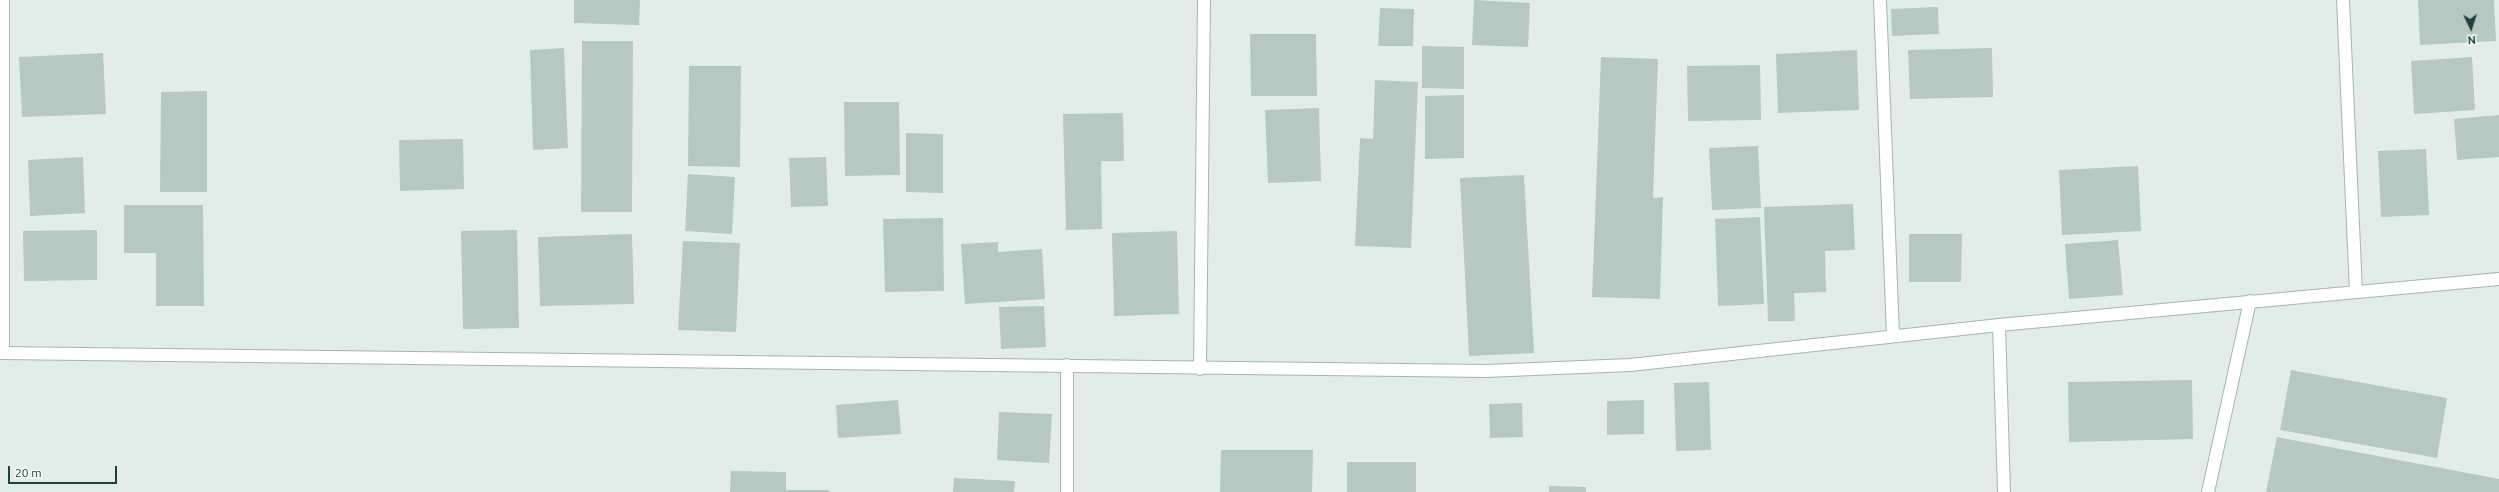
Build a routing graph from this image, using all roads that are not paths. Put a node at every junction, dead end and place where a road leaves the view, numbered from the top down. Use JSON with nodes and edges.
{"nodes":[{"id":1,"x":3,"y":0,"type":"edge"},
{"id":2,"x":1204,"y":0,"type":"edge"},
{"id":3,"x":1880,"y":0,"type":"edge"},
{"id":4,"x":2343,"y":0,"type":"edge"},
{"id":5,"x":2499,"y":280,"type":"edge"},
{"id":6,"x":2356,"y":292,"type":"junction"},
{"id":7,"x":2250,"y":301,"type":"junction"},
{"id":8,"x":1999,"y":325,"type":"junction"},
{"id":9,"x":1893,"y":336,"type":"junction"},
{"id":10,"x":2,"y":353,"type":"edge"},
{"id":11,"x":1067,"y":365,"type":"junction"},
{"id":12,"x":1200,"y":369,"type":"junction"},
{"id":13,"x":1067,"y":492,"type":"edge"},
{"id":14,"x":2004,"y":492,"type":"edge"},
{"id":15,"x":2208,"y":492,"type":"edge"}],
"edges":[{"from":1,"to":10,"type":"street"},
{"from":2,"to":12,"type":"street"},
{"from":3,"to":9,"type":"street"},
{"from":4,"to":6,"type":"street"},
{"from":5,"to":6,"type":"street"},
{"from":6,"to":7,"type":"street"},
{"from":7,"to":8,"type":"street"},
{"from":7,"to":15,"type":"street"},
{"from":8,"to":9,"type":"street"},
{"from":8,"to":14,"type":"street"},
{"from":9,"to":12,"type":"street"},
{"from":10,"to":11,"type":"street"},
{"from":11,"to":12,"type":"street"},
{"from":11,"to":13,"type":"street"}]}
